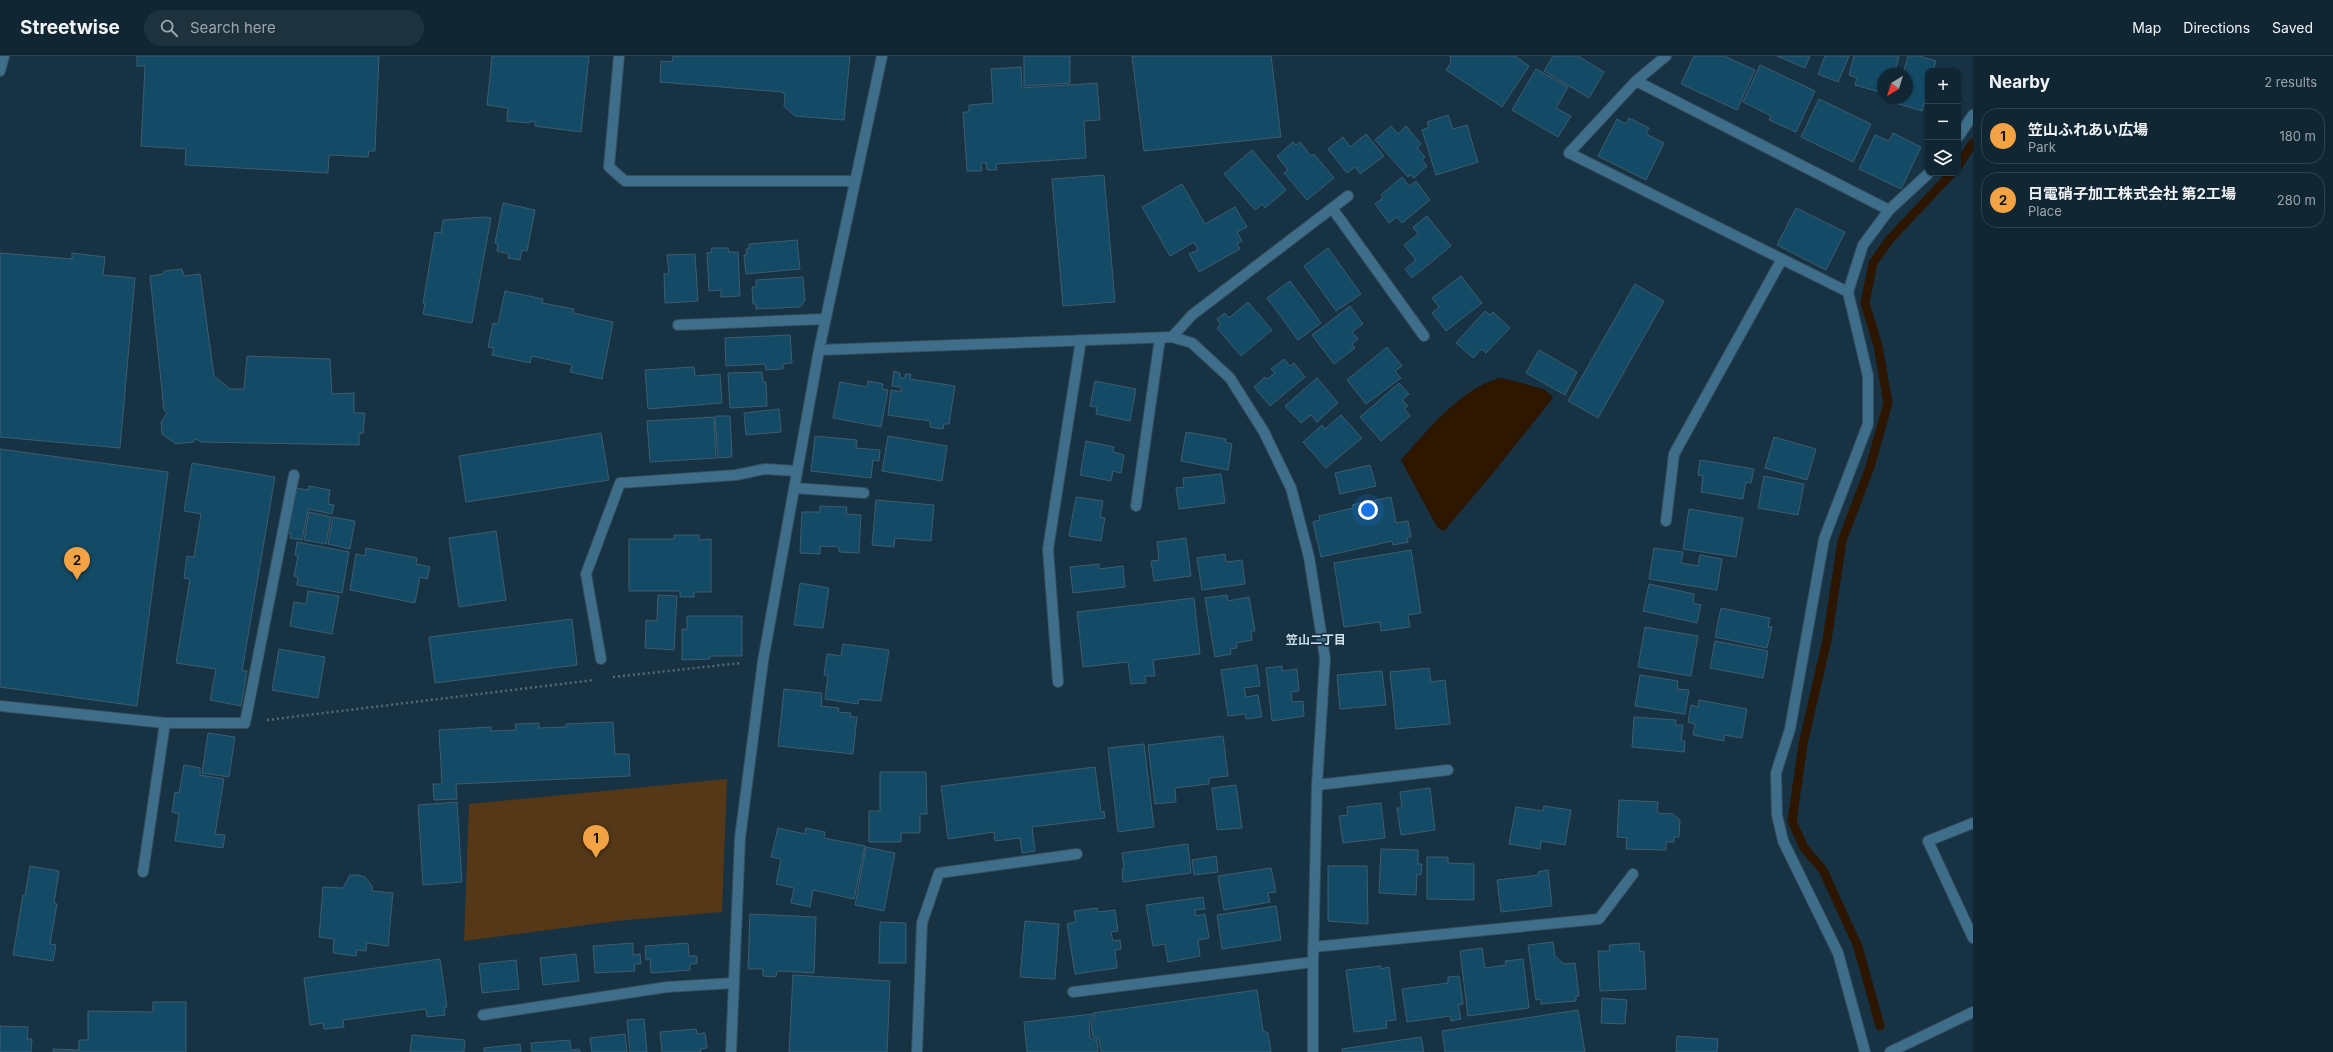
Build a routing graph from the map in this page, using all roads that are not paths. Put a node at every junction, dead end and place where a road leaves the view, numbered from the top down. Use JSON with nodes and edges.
{"nodes":[{"id":1,"x":4,"y":56,"type":"edge"},
{"id":2,"x":619,"y":56,"type":"edge"},
{"id":3,"x":882,"y":56,"type":"edge"},
{"id":4,"x":1666,"y":56,"type":"edge"},
{"id":5,"x":0,"y":71,"type":"edge"},
{"id":6,"x":1636,"y":81,"type":"junction"},
{"id":7,"x":1973,"y":115,"type":"edge"},
{"id":8,"x":1961,"y":132,"type":"edge"},
{"id":9,"x":1926,"y":176,"type":"edge"},
{"id":10,"x":854,"y":181,"type":"junction"},
{"id":11,"x":1348,"y":196,"type":"dead end"},
{"id":12,"x":1332,"y":208,"type":"junction"},
{"id":13,"x":1889,"y":210,"type":"junction"},
{"id":14,"x":1782,"y":259,"type":"junction"},
{"id":15,"x":1848,"y":292,"type":"junction"},
{"id":16,"x":826,"y":319,"type":"junction"},
{"id":17,"x":678,"y":325,"type":"dead end"},
{"id":18,"x":1424,"y":336,"type":"dead end"},
{"id":19,"x":1172,"y":337,"type":"junction"},
{"id":20,"x":1160,"y":338,"type":"junction"},
{"id":21,"x":1081,"y":340,"type":"junction"},
{"id":22,"x":819,"y":350,"type":"junction"},
{"id":23,"x":797,"y":471,"type":"junction"},
{"id":24,"x":294,"y":475,"type":"dead end"},
{"id":25,"x":794,"y":488,"type":"junction"},
{"id":26,"x":864,"y":493,"type":"dead end"},
{"id":27,"x":1136,"y":506,"type":"dead end"},
{"id":28,"x":1666,"y":521,"type":"dead end"},
{"id":29,"x":601,"y":658,"type":"dead end"},
{"id":30,"x":1058,"y":682,"type":"dead end"},
{"id":31,"x":0,"y":706,"type":"edge"},
{"id":32,"x":165,"y":723,"type":"junction"},
{"id":33,"x":1448,"y":770,"type":"dead end"},
{"id":34,"x":1317,"y":785,"type":"junction"},
{"id":35,"x":1973,"y":823,"type":"edge"},
{"id":36,"x":1077,"y":854,"type":"dead end"},
{"id":37,"x":143,"y":872,"type":"dead end"},
{"id":38,"x":1633,"y":874,"type":"dead end"},
{"id":39,"x":1973,"y":938,"type":"edge"},
{"id":40,"x":1313,"y":947,"type":"junction"},
{"id":41,"x":1313,"y":962,"type":"junction"},
{"id":42,"x":734,"y":983,"type":"junction"},
{"id":43,"x":1073,"y":992,"type":"dead end"},
{"id":44,"x":1973,"y":1012,"type":"edge"},
{"id":45,"x":483,"y":1014,"type":"dead end"},
{"id":46,"x":731,"y":1052,"type":"edge"},
{"id":47,"x":917,"y":1052,"type":"edge"},
{"id":48,"x":1313,"y":1052,"type":"edge"},
{"id":49,"x":1865,"y":1052,"type":"edge"},
{"id":50,"x":1890,"y":1052,"type":"edge"}],
"edges":[{"from":1,"to":5,"type":"street"},
{"from":2,"to":10,"type":"street"},
{"from":3,"to":10,"type":"street"},
{"from":4,"to":6,"type":"street"},
{"from":6,"to":13,"type":"street"},
{"from":6,"to":14,"type":"street"},
{"from":7,"to":8,"type":"street"},
{"from":9,"to":13,"type":"street"},
{"from":10,"to":16,"type":"street"},
{"from":11,"to":12,"type":"street"},
{"from":12,"to":18,"type":"street"},
{"from":12,"to":19,"type":"street"},
{"from":13,"to":15,"type":"street"},
{"from":14,"to":15,"type":"street"},
{"from":14,"to":28,"type":"street"},
{"from":15,"to":49,"type":"street"},
{"from":16,"to":17,"type":"street"},
{"from":16,"to":22,"type":"street"},
{"from":19,"to":20,"type":"street"},
{"from":19,"to":34,"type":"street"},
{"from":20,"to":21,"type":"street"},
{"from":20,"to":27,"type":"street"},
{"from":21,"to":22,"type":"street"},
{"from":21,"to":30,"type":"street"},
{"from":22,"to":23,"type":"street"},
{"from":23,"to":25,"type":"street"},
{"from":23,"to":29,"type":"street"},
{"from":24,"to":32,"type":"street"},
{"from":25,"to":26,"type":"street"},
{"from":25,"to":42,"type":"street"},
{"from":31,"to":32,"type":"street"},
{"from":32,"to":37,"type":"street"},
{"from":33,"to":34,"type":"street"},
{"from":34,"to":40,"type":"street"},
{"from":35,"to":39,"type":"street"},
{"from":36,"to":47,"type":"street"},
{"from":38,"to":40,"type":"street"},
{"from":40,"to":41,"type":"street"},
{"from":41,"to":43,"type":"street"},
{"from":41,"to":48,"type":"street"},
{"from":42,"to":45,"type":"street"},
{"from":42,"to":46,"type":"street"},
{"from":44,"to":50,"type":"street"}]}
